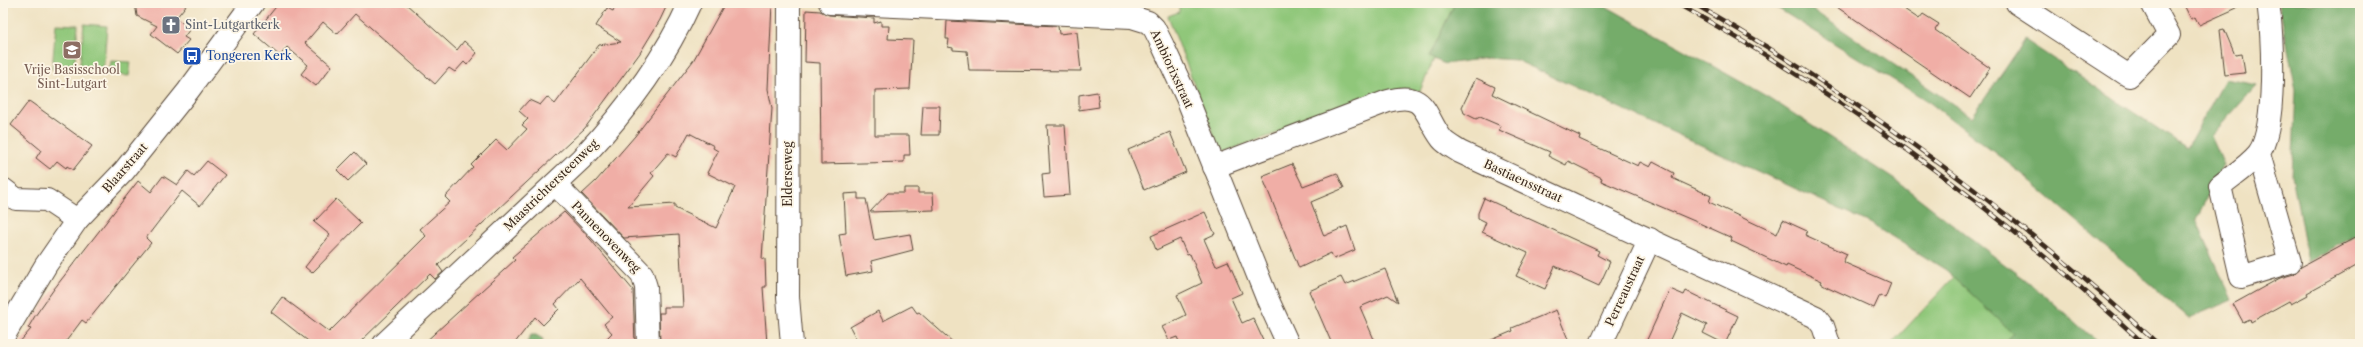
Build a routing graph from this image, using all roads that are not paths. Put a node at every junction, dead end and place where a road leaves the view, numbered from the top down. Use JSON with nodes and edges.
{"nodes":[{"id":1,"x":253,"y":3,"type":"edge"},
{"id":2,"x":690,"y":3,"type":"edge"},
{"id":3,"x":789,"y":3,"type":"edge"},
{"id":4,"x":830,"y":3,"type":"edge"},
{"id":5,"x":2017,"y":3,"type":"edge"},
{"id":6,"x":2152,"y":3,"type":"edge"},
{"id":7,"x":2268,"y":3,"type":"edge"},
{"id":8,"x":2259,"y":154,"type":"junction"},
{"id":9,"x":1214,"y":167,"type":"junction"},
{"id":10,"x":555,"y":184,"type":"junction"},
{"id":11,"x":3,"y":189,"type":"edge"},
{"id":12,"x":77,"y":220,"type":"junction"},
{"id":13,"x":1650,"y":239,"type":"junction"},
{"id":14,"x":8,"y":316,"type":"edge"},
{"id":15,"x":3,"y":337,"type":"edge"},
{"id":16,"x":384,"y":344,"type":"edge"},
{"id":17,"x":648,"y":344,"type":"edge"},
{"id":18,"x":792,"y":344,"type":"edge"},
{"id":19,"x":1288,"y":344,"type":"edge"},
{"id":20,"x":1601,"y":344,"type":"edge"},
{"id":21,"x":1829,"y":344,"type":"edge"}],
"edges":[{"from":1,"to":12,"type":"street","name":"Blaarstraat"},
{"from":2,"to":10,"type":"street","name":"Maastrichtersteenweg"},
{"from":3,"to":18,"type":"street","name":"Elderseweg"},
{"from":4,"to":9,"type":"street","name":"Ambiorixstraat"},
{"from":5,"to":6,"type":"street"},
{"from":7,"to":8,"type":"street"},
{"from":8,"to":8,"type":"street"},
{"from":9,"to":13,"type":"street","name":"Bastiaensstraat"},
{"from":9,"to":19,"type":"street","name":"Ambiorixstraat"},
{"from":10,"to":16,"type":"street","name":"Maastrichtersteenweg"},
{"from":10,"to":17,"type":"street","name":"Pannenovenweg"},
{"from":11,"to":12,"type":"street"},
{"from":12,"to":14,"type":"street","name":"Blaarstraat"},
{"from":13,"to":20,"type":"street","name":"Perreaustraat"},
{"from":13,"to":21,"type":"street","name":"Bastiaensstraat"},
{"from":14,"to":15,"type":"street","name":"Blaarstraat"}]}
